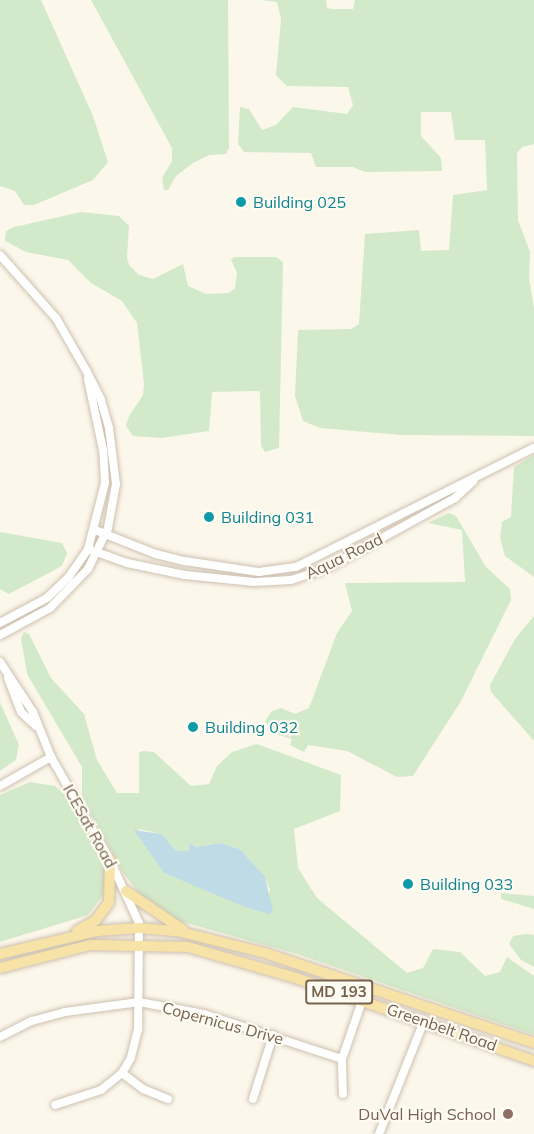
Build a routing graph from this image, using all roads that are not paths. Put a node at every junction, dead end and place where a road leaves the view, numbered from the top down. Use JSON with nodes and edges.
{"nodes":[{"id":1,"x":0,"y":255,"type":"edge"},
{"id":2,"x":87,"y":372,"type":"junction"},
{"id":3,"x":534,"y":448,"type":"edge"},
{"id":4,"x":478,"y":476,"type":"junction"},
{"id":5,"x":95,"y":530,"type":"junction"},
{"id":6,"x":106,"y":534,"type":"junction"},
{"id":7,"x":88,"y":549,"type":"junction"},
{"id":8,"x":98,"y":554,"type":"junction"},
{"id":9,"x":0,"y":622,"type":"edge"},
{"id":10,"x":0,"y":635,"type":"edge"},
{"id":11,"x":0,"y":662,"type":"edge"},
{"id":12,"x":51,"y":757,"type":"junction"},
{"id":13,"x":0,"y":786,"type":"edge"},
{"id":14,"x":110,"y":860,"type":"junction"},
{"id":15,"x":126,"y":891,"type":"junction"},
{"id":16,"x":139,"y":928,"type":"junction"},
{"id":17,"x":189,"y":933,"type":"junction"},
{"id":18,"x":70,"y":935,"type":"junction"},
{"id":19,"x":139,"y":944,"type":"junction"},
{"id":20,"x":0,"y":954,"type":"edge"},
{"id":21,"x":0,"y":968,"type":"edge"},
{"id":22,"x":363,"y":1001,"type":"junction"},
{"id":23,"x":139,"y":1002,"type":"junction"},
{"id":24,"x":424,"y":1021,"type":"junction"},
{"id":25,"x":273,"y":1035,"type":"junction"},
{"id":26,"x":0,"y":1037,"type":"edge"},
{"id":27,"x":534,"y":1042,"type":"edge"},
{"id":28,"x":534,"y":1051,"type":"edge"},
{"id":29,"x":523,"y":1057,"type":"junction"},
{"id":30,"x":342,"y":1059,"type":"junction"},
{"id":31,"x":534,"y":1061,"type":"edge"},
{"id":32,"x":122,"y":1073,"type":"junction"},
{"id":33,"x":343,"y":1094,"type":"dead end"},
{"id":34,"x":168,"y":1099,"type":"dead end"},
{"id":35,"x":253,"y":1100,"type":"dead end"},
{"id":36,"x":55,"y":1105,"type":"dead end"},
{"id":37,"x":379,"y":1134,"type":"edge"}],
"edges":[{"from":1,"to":2,"type":"street"},
{"from":2,"to":5,"type":"street"},
{"from":2,"to":6,"type":"street"},
{"from":3,"to":4,"type":"street","name":"Aqua Road"},
{"from":4,"to":6,"type":"street","name":"Aqua Road"},
{"from":4,"to":8,"type":"street","name":"Aqua Road"},
{"from":5,"to":6,"type":"street","name":"Aqua Road"},
{"from":5,"to":7,"type":"street"},
{"from":6,"to":8,"type":"street"},
{"from":7,"to":8,"type":"street","name":"Aqua Road"},
{"from":7,"to":9,"type":"street"},
{"from":8,"to":10,"type":"street"},
{"from":11,"to":12,"type":"street","name":"ICESat Road"},
{"from":12,"to":13,"type":"street"},
{"from":12,"to":14,"type":"street","name":"ICESat Road"},
{"from":14,"to":15,"type":"street","name":"ICESat Road"},
{"from":14,"to":18,"type":"main road"},
{"from":15,"to":16,"type":"street","name":"ICESat Road"},
{"from":15,"to":17,"type":"main road"},
{"from":16,"to":17,"type":"main road","name":"Greenbelt Road","number":"MD 193"},
{"from":16,"to":18,"type":"main road","name":"Greenbelt Road","number":"MD 193"},
{"from":16,"to":19,"type":"street","name":"ICESat Road"},
{"from":17,"to":27,"type":"main road","name":"Greenbelt Road","number":"MD 193"},
{"from":18,"to":20,"type":"main road","name":"Greenbelt Road","number":"MD 193"},
{"from":19,"to":21,"type":"main road","name":"Greenbelt Road","number":"MD 193"},
{"from":19,"to":22,"type":"main road","name":"Greenbelt Road","number":"MD 193"},
{"from":19,"to":23,"type":"street","name":"ICESat Road"},
{"from":22,"to":24,"type":"main road","name":"Greenbelt Road","number":"MD 193"},
{"from":22,"to":30,"type":"street"},
{"from":23,"to":25,"type":"street","name":"Copernicus Drive"},
{"from":23,"to":26,"type":"street","name":"Copernicus Drive"},
{"from":23,"to":32,"type":"street","name":"ICESat Road"},
{"from":24,"to":29,"type":"main road","name":"Greenbelt Road","number":"MD 193"},
{"from":24,"to":37,"type":"street"},
{"from":25,"to":30,"type":"street","name":"Copernicus Drive"},
{"from":25,"to":35,"type":"street"},
{"from":28,"to":29,"type":"main road"},
{"from":29,"to":31,"type":"main road","name":"Greenbelt Road","number":"MD 193"},
{"from":30,"to":33,"type":"street"},
{"from":32,"to":34,"type":"street"},
{"from":32,"to":36,"type":"street"}]}
